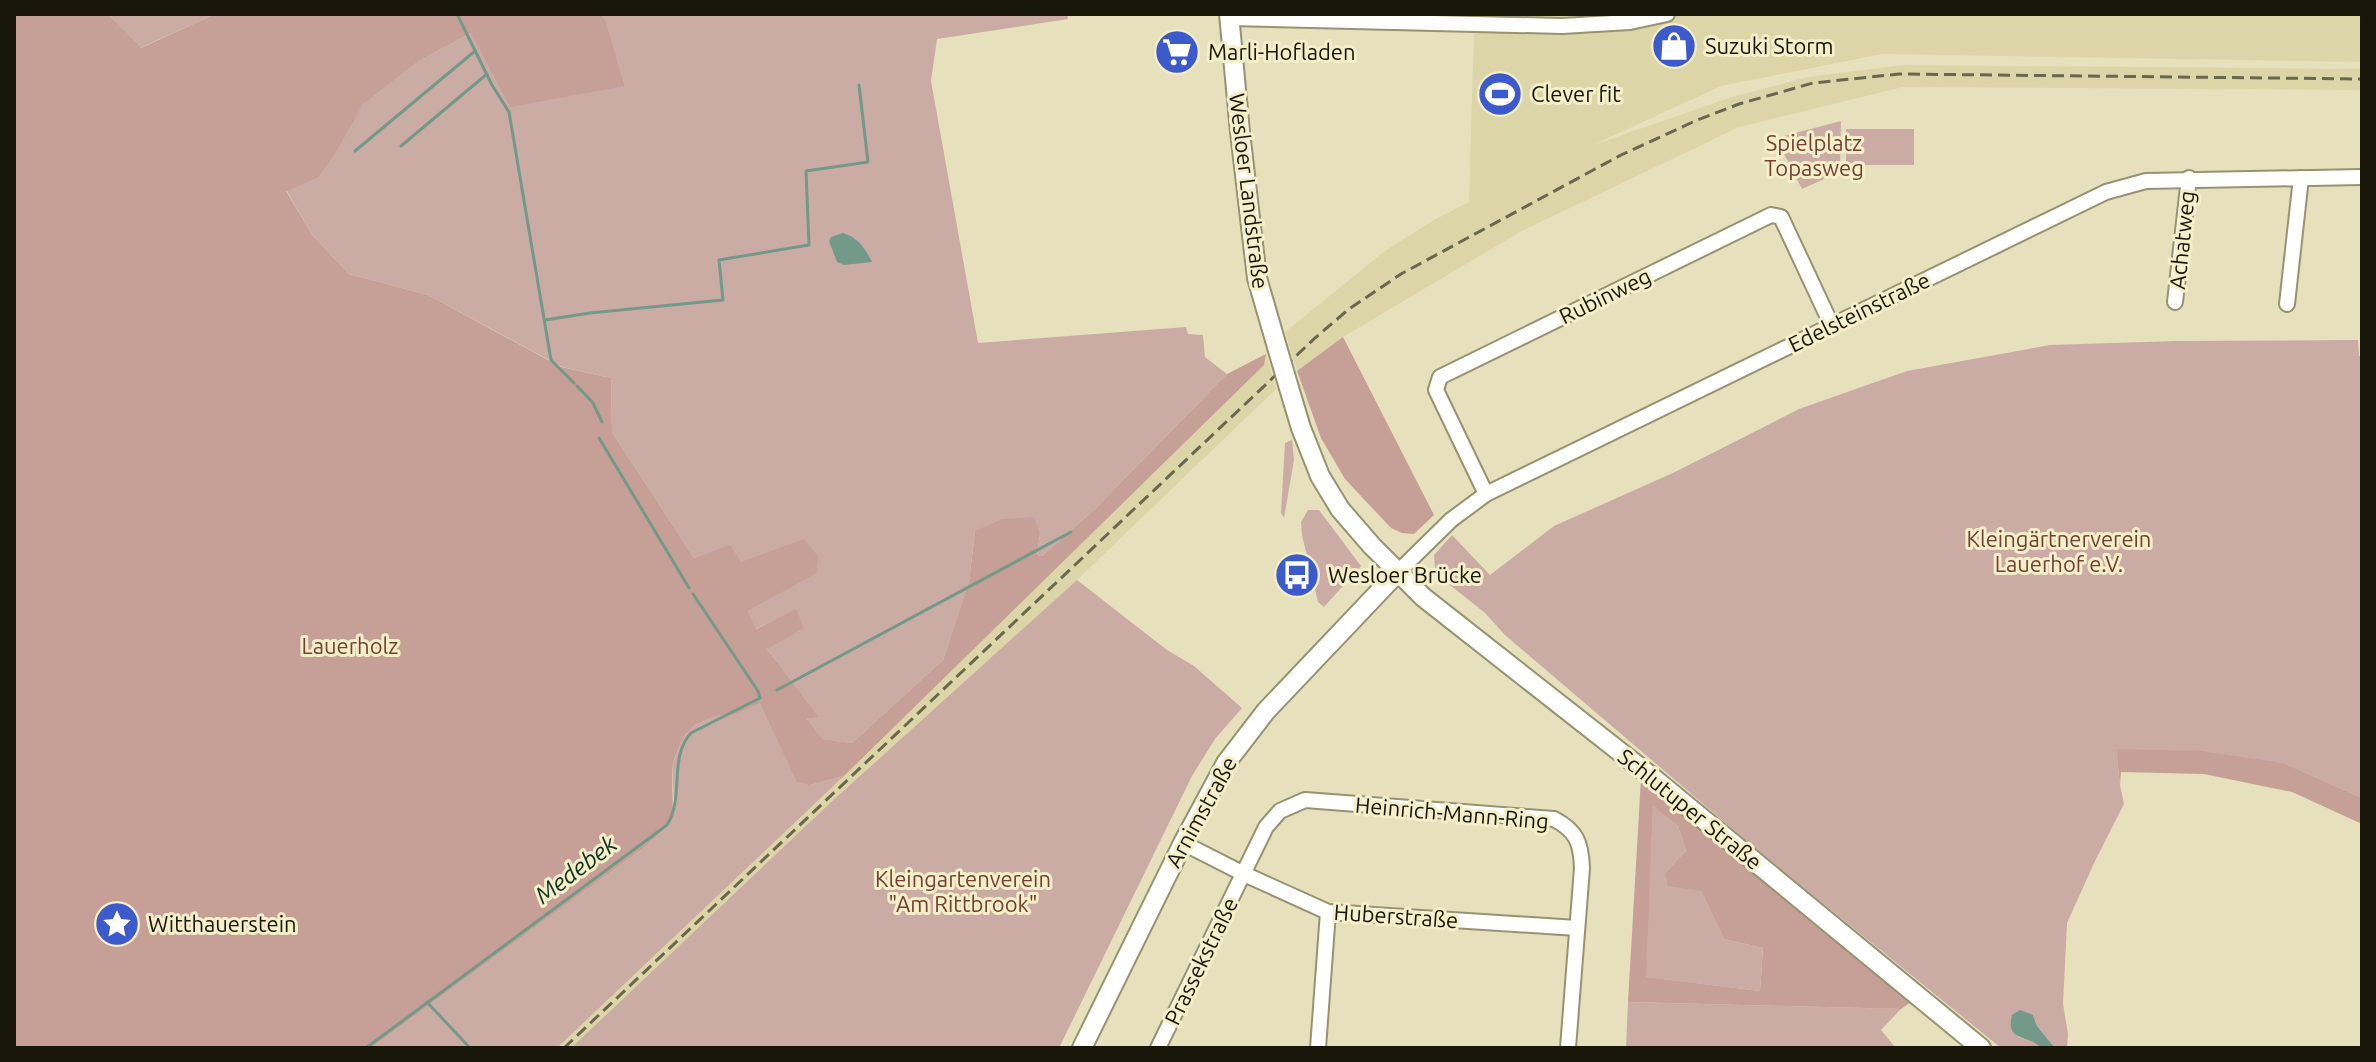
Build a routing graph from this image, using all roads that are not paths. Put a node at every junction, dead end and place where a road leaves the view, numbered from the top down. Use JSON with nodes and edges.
{"nodes":[{"id":1,"x":1667,"y":14,"type":"edge"},
{"id":2,"x":1229,"y":16,"type":"edge"},
{"id":3,"x":1430,"y":18,"type":"edge"},
{"id":4,"x":2362,"y":177,"type":"edge"},
{"id":5,"x":2189,"y":178,"type":"junction"},
{"id":6,"x":2301,"y":178,"type":"junction"},
{"id":7,"x":2175,"y":302,"type":"dead end"},
{"id":8,"x":2287,"y":304,"type":"dead end"},
{"id":9,"x":1832,"y":326,"type":"junction"},
{"id":10,"x":1486,"y":494,"type":"junction"},
{"id":11,"x":1398,"y":572,"type":"junction"},
{"id":12,"x":1183,"y":843,"type":"junction"},
{"id":13,"x":1244,"y":874,"type":"junction"},
{"id":14,"x":1328,"y":912,"type":"junction"},
{"id":15,"x":1577,"y":928,"type":"junction"},
{"id":16,"x":1082,"y":1048,"type":"edge"},
{"id":17,"x":1158,"y":1048,"type":"edge"},
{"id":18,"x":1318,"y":1048,"type":"edge"},
{"id":19,"x":1568,"y":1048,"type":"edge"},
{"id":20,"x":1981,"y":1048,"type":"edge"}],
"edges":[{"from":1,"to":3,"type":"street"},
{"from":2,"to":3,"type":"street"},
{"from":2,"to":11,"type":"main road","name":"Wesloer Landstraße","bridge":true},
{"from":4,"to":6,"type":"street","name":"Edelsteinstraße"},
{"from":5,"to":6,"type":"street","name":"Edelsteinstraße"},
{"from":5,"to":7,"type":"street","name":"Achatweg"},
{"from":5,"to":9,"type":"street","name":"Edelsteinstraße"},
{"from":6,"to":8,"type":"street"},
{"from":9,"to":10,"type":"street","name":"Edelsteinstraße"},
{"from":9,"to":10,"type":"street","name":"Rubinweg"},
{"from":10,"to":11,"type":"street","name":"Edelsteinstraße"},
{"from":11,"to":12,"type":"main road","name":"Arnimstraße"},
{"from":11,"to":20,"type":"main road","name":"Schlutuper Straße"},
{"from":12,"to":13,"type":"street","name":"Huberstraße"},
{"from":12,"to":16,"type":"main road","name":"Arnimstraße"},
{"from":13,"to":14,"type":"street","name":"Huberstraße"},
{"from":13,"to":15,"type":"street","name":"Heinrich-Mann-Ring"},
{"from":13,"to":17,"type":"street","name":"Prassekstraße"},
{"from":14,"to":15,"type":"street","name":"Huberstraße"},
{"from":14,"to":18,"type":"street"},
{"from":15,"to":19,"type":"street","name":"Heinrich-Mann-Ring"}]}
